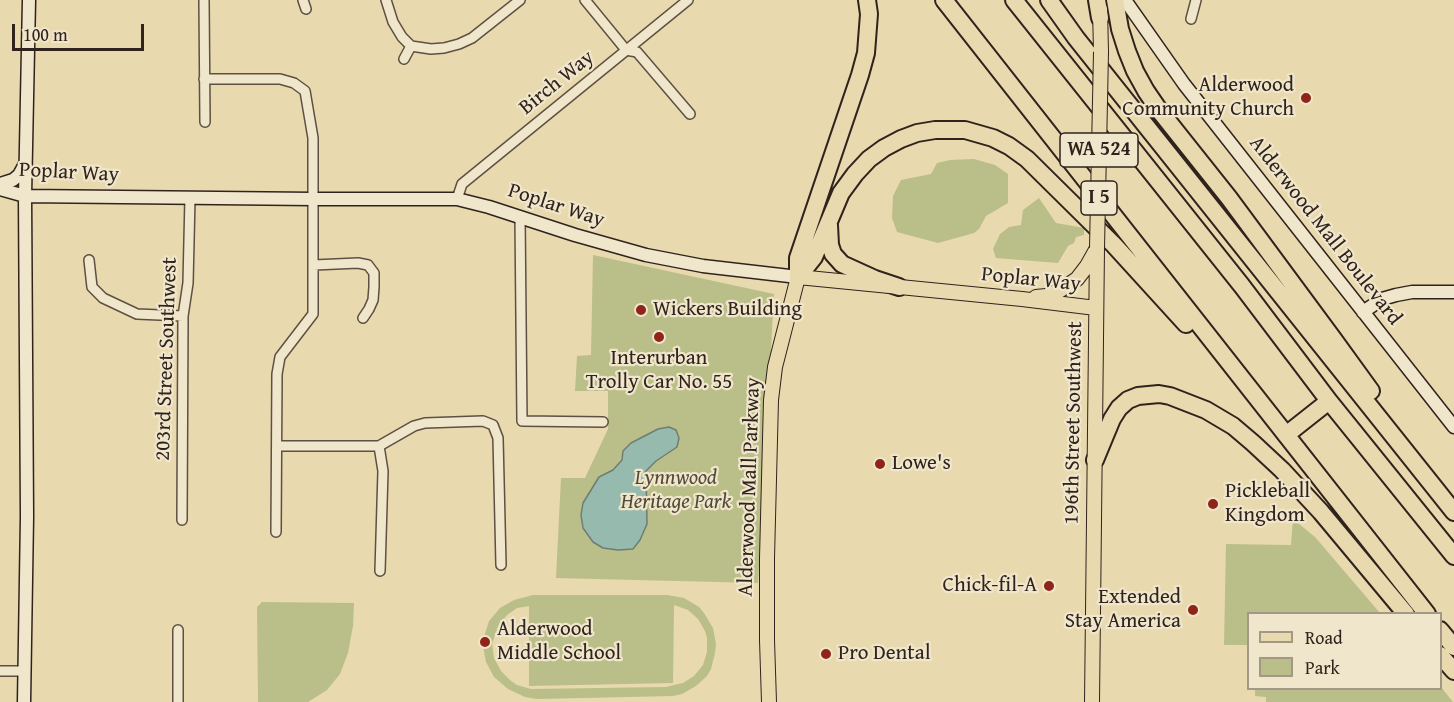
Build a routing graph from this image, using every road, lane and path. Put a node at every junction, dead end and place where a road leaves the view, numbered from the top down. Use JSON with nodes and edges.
{"nodes":[{"id":1,"x":29,"y":0,"type":"edge"},
{"id":2,"x":204,"y":0,"type":"edge"},
{"id":3,"x":386,"y":0,"type":"edge"},
{"id":4,"x":520,"y":0,"type":"edge"},
{"id":5,"x":585,"y":0,"type":"edge"},
{"id":6,"x":688,"y":0,"type":"edge"},
{"id":7,"x":867,"y":0,"type":"edge"},
{"id":8,"x":944,"y":0,"type":"edge"},
{"id":9,"x":1014,"y":0,"type":"edge"},
{"id":10,"x":1049,"y":0,"type":"edge"},
{"id":11,"x":1099,"y":0,"type":"edge"},
{"id":12,"x":1114,"y":0,"type":"edge"},
{"id":13,"x":1125,"y":0,"type":"edge"},
{"id":14,"x":1196,"y":0,"type":"edge"},
{"id":15,"x":1100,"y":18,"type":"joint"},
{"id":16,"x":1191,"y":19,"type":"dead end"},
{"id":17,"x":411,"y":46,"type":"junction"},
{"id":18,"x":626,"y":50,"type":"junction"},
{"id":19,"x":404,"y":59,"type":"dead end"},
{"id":20,"x":204,"y":79,"type":"junction"},
{"id":21,"x":690,"y":114,"type":"dead end"},
{"id":22,"x":205,"y":122,"type":"dead end"},
{"id":23,"x":26,"y":163,"type":"junction"},
{"id":24,"x":0,"y":184,"type":"edge"},
{"id":25,"x":0,"y":189,"type":"edge"},
{"id":26,"x":25,"y":196,"type":"junction"},
{"id":27,"x":190,"y":198,"type":"junction"},
{"id":28,"x":314,"y":199,"type":"junction"},
{"id":29,"x":457,"y":199,"type":"junction"},
{"id":30,"x":520,"y":216,"type":"junction"},
{"id":31,"x":829,"y":221,"type":"junction"},
{"id":32,"x":1097,"y":249,"type":"junction"},
{"id":33,"x":89,"y":260,"type":"dead end"},
{"id":34,"x":314,"y":265,"type":"junction"},
{"id":35,"x":798,"y":277,"type":"junction"},
{"id":36,"x":899,"y":287,"type":"junction"},
{"id":37,"x":1454,"y":292,"type":"edge"},
{"id":38,"x":1022,"y":299,"type":"junction"},
{"id":39,"x":1096,"y":308,"type":"junction"},
{"id":40,"x":1363,"y":312,"type":"junction"},
{"id":41,"x":183,"y":316,"type":"junction"},
{"id":42,"x":363,"y":318,"type":"dead end"},
{"id":43,"x":1255,"y":396,"type":"junction"},
{"id":44,"x":1329,"y":401,"type":"junction"},
{"id":45,"x":603,"y":422,"type":"dead end"},
{"id":46,"x":1454,"y":427,"type":"edge"},
{"id":47,"x":1286,"y":435,"type":"junction"},
{"id":48,"x":277,"y":446,"type":"junction"},
{"id":49,"x":379,"y":446,"type":"junction"},
{"id":50,"x":1095,"y":460,"type":"junction"},
{"id":51,"x":1454,"y":511,"type":"edge"},
{"id":52,"x":182,"y":520,"type":"dead end"},
{"id":53,"x":276,"y":532,"type":"dead end"},
{"id":54,"x":1454,"y":555,"type":"edge"},
{"id":55,"x":501,"y":565,"type":"dead end"},
{"id":56,"x":380,"y":571,"type":"dead end"},
{"id":57,"x":1404,"y":612,"type":"edge"},
{"id":58,"x":1425,"y":612,"type":"edge"},
{"id":59,"x":178,"y":630,"type":"dead end"},
{"id":60,"x":1442,"y":632,"type":"edge"},
{"id":61,"x":1454,"y":647,"type":"edge"},
{"id":62,"x":1442,"y":657,"type":"edge"},
{"id":63,"x":0,"y":671,"type":"edge"},
{"id":64,"x":24,"y":671,"type":"junction"},
{"id":65,"x":1454,"y":671,"type":"edge"},
{"id":66,"x":24,"y":702,"type":"edge"},
{"id":67,"x":178,"y":702,"type":"edge"},
{"id":68,"x":769,"y":702,"type":"edge"},
{"id":69,"x":1092,"y":702,"type":"edge"}],
"edges":[{"from":1,"to":23,"type":"main road"},
{"from":2,"to":20,"type":"street"},
{"from":3,"to":17,"type":"street"},
{"from":4,"to":17,"type":"street"},
{"from":5,"to":18,"type":"street"},
{"from":6,"to":18,"type":"street","name":"Birch Way"},
{"from":7,"to":35,"type":"highway"},
{"from":8,"to":43,"type":"highway","number":"I 5"},
{"from":9,"to":44,"type":"highway"},
{"from":10,"to":51,"type":"highway"},
{"from":11,"to":15,"type":"highway"},
{"from":12,"to":51,"type":"highway"},
{"from":13,"to":40,"type":"main road","name":"Alderwood Mall Boulevard"},
{"from":14,"to":16,"type":"street"},
{"from":15,"to":32,"type":"main road","name":"196th Street Southwest","number":"WA 524","bridge":true},
{"from":17,"to":19,"type":"street"},
{"from":18,"to":21,"type":"street"},
{"from":18,"to":29,"type":"street","name":"Birch Way"},
{"from":20,"to":22,"type":"street"},
{"from":20,"to":28,"type":"street"},
{"from":23,"to":24,"type":"main road"},
{"from":23,"to":26,"type":"main road"},
{"from":25,"to":26,"type":"main road","name":"Poplar Way"},
{"from":26,"to":27,"type":"main road","name":"Poplar Way"},
{"from":26,"to":64,"type":"main road"},
{"from":27,"to":28,"type":"main road","name":"Poplar Way"},
{"from":27,"to":41,"type":"street","name":"203rd Street Southwest"},
{"from":28,"to":29,"type":"main road","name":"Poplar Way"},
{"from":28,"to":34,"type":"street"},
{"from":29,"to":30,"type":"main road","name":"Poplar Way"},
{"from":30,"to":35,"type":"main road","name":"Poplar Way"},
{"from":30,"to":45,"type":"street"},
{"from":31,"to":35,"type":"highway"},
{"from":31,"to":36,"type":"highway"},
{"from":31,"to":43,"type":"highway"},
{"from":32,"to":38,"type":"main road"},
{"from":32,"to":39,"type":"main road","name":"196th Street Southwest","number":"WA 524"},
{"from":33,"to":41,"type":"street"},
{"from":34,"to":42,"type":"street"},
{"from":34,"to":48,"type":"street"},
{"from":35,"to":36,"type":"main road","name":"Poplar Way"},
{"from":35,"to":68,"type":"main road","name":"Alderwood Mall Parkway"},
{"from":36,"to":38,"type":"main road","name":"Poplar Way"},
{"from":37,"to":40,"type":"main road"},
{"from":38,"to":39,"type":"main road","name":"Poplar Way"},
{"from":39,"to":50,"type":"main road","name":"196th Street Southwest","number":"WA 524"},
{"from":40,"to":46,"type":"main road","name":"Alderwood Mall Boulevard"},
{"from":41,"to":52,"type":"street","name":"203rd Street Southwest"},
{"from":43,"to":47,"type":"highway","number":"I 5"},
{"from":44,"to":47,"type":"highway"},
{"from":44,"to":54,"type":"highway"},
{"from":47,"to":58,"type":"highway","number":"I 5"},
{"from":48,"to":49,"type":"street"},
{"from":48,"to":53,"type":"street"},
{"from":49,"to":55,"type":"street"},
{"from":49,"to":56,"type":"street"},
{"from":50,"to":57,"type":"highway"},
{"from":50,"to":69,"type":"main road","name":"196th Street Southwest","number":"WA 524"},
{"from":59,"to":67,"type":"street"},
{"from":60,"to":61,"type":"highway"},
{"from":62,"to":65,"type":"highway"},
{"from":63,"to":64,"type":"street"},
{"from":64,"to":66,"type":"main road"}]}
